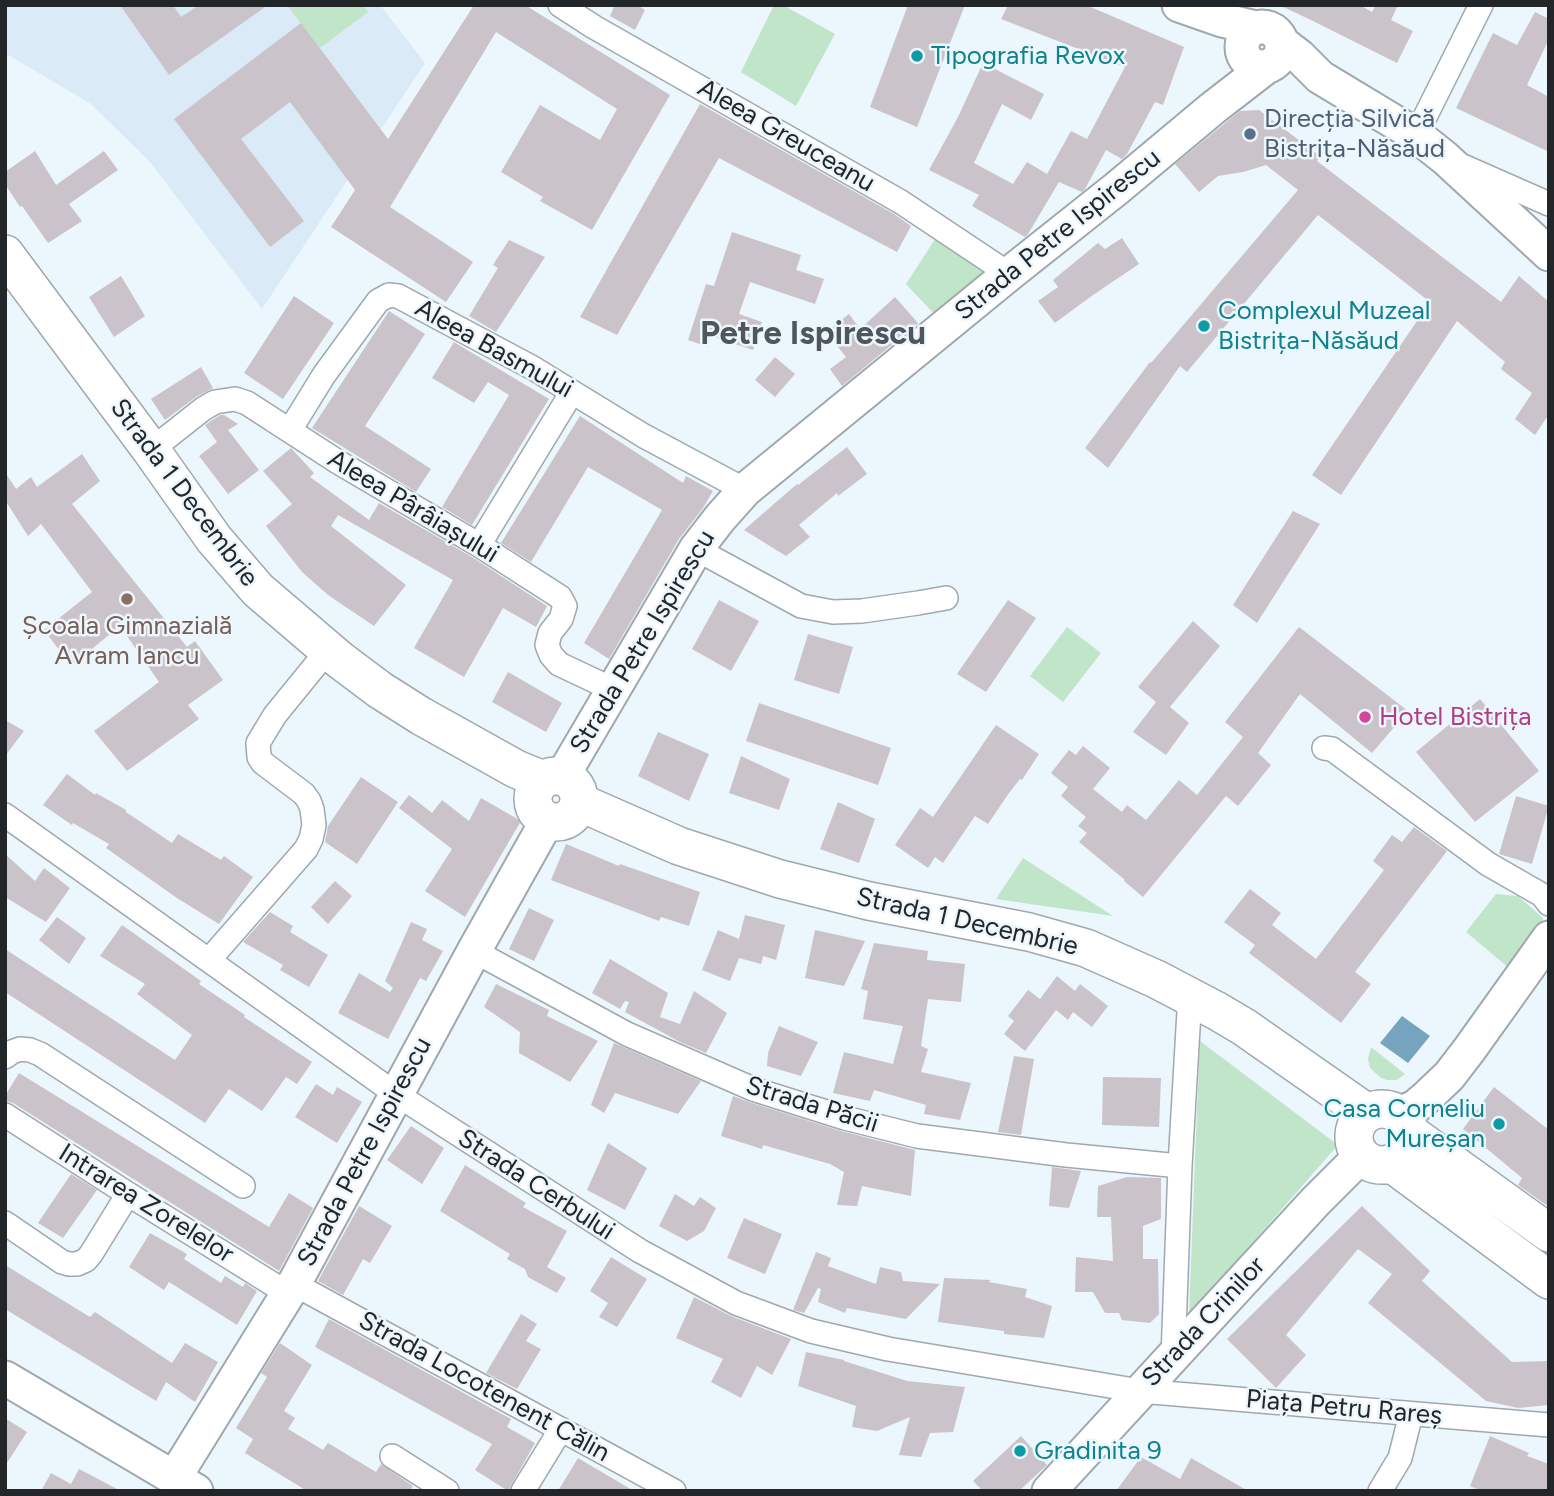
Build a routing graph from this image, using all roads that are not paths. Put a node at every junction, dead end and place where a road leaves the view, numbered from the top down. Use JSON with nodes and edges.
{"nodes":[{"id":1,"x":560,"y":5,"type":"edge"},
{"id":2,"x":1481,"y":5,"type":"edge"},
{"id":3,"x":1182,"y":7,"type":"edge"},
{"id":4,"x":1260,"y":51,"type":"junction"},
{"id":5,"x":1416,"y":135,"type":"junction"},
{"id":6,"x":1446,"y":158,"type":"junction"},
{"id":7,"x":1549,"y":204,"type":"edge"},
{"id":8,"x":5,"y":254,"type":"edge"},
{"id":9,"x":1549,"y":254,"type":"edge"},
{"id":10,"x":1009,"y":274,"type":"junction"},
{"id":11,"x":5,"y":283,"type":"edge"},
{"id":12,"x":572,"y":392,"type":"junction"},
{"id":13,"x":290,"y":430,"type":"junction"},
{"id":14,"x":151,"y":450,"type":"junction"},
{"id":15,"x":745,"y":490,"type":"junction"},
{"id":16,"x":478,"y":545,"type":"junction"},
{"id":17,"x":696,"y":549,"type":"junction"},
{"id":18,"x":946,"y":597,"type":"dead end"},
{"id":19,"x":319,"y":661,"type":"junction"},
{"id":20,"x":612,"y":690,"type":"junction"},
{"id":21,"x":1324,"y":748,"type":"dead end"},
{"id":22,"x":556,"y":799,"type":"junction"},
{"id":23,"x":5,"y":815,"type":"edge"},
{"id":24,"x":1549,"y":904,"type":"edge"},
{"id":25,"x":1549,"y":938,"type":"edge"},
{"id":26,"x":474,"y":951,"type":"junction"},
{"id":27,"x":209,"y":960,"type":"junction"},
{"id":28,"x":1189,"y":1011,"type":"junction"},
{"id":29,"x":5,"y":1057,"type":"edge"},
{"id":30,"x":396,"y":1094,"type":"junction"},
{"id":31,"x":5,"y":1115,"type":"edge"},
{"id":32,"x":1381,"y":1134,"type":"junction"},
{"id":33,"x":1180,"y":1166,"type":"junction"},
{"id":34,"x":243,"y":1186,"type":"dead end"},
{"id":35,"x":128,"y":1194,"type":"junction"},
{"id":36,"x":5,"y":1223,"type":"edge"},
{"id":37,"x":1549,"y":1233,"type":"edge"},
{"id":38,"x":1549,"y":1280,"type":"edge"},
{"id":39,"x":290,"y":1288,"type":"junction"},
{"id":40,"x":1174,"y":1358,"type":"junction"},
{"id":41,"x":5,"y":1378,"type":"edge"},
{"id":42,"x":1140,"y":1391,"type":"junction"},
{"id":43,"x":1411,"y":1414,"type":"junction"},
{"id":44,"x":1549,"y":1425,"type":"edge"},
{"id":45,"x":561,"y":1429,"type":"junction"},
{"id":46,"x":392,"y":1456,"type":"dead end"},
{"id":47,"x":185,"y":1484,"type":"edge"},
{"id":48,"x":447,"y":1491,"type":"edge"},
{"id":49,"x":523,"y":1491,"type":"edge"},
{"id":50,"x":674,"y":1491,"type":"edge"},
{"id":51,"x":1049,"y":1491,"type":"edge"},
{"id":52,"x":1380,"y":1491,"type":"edge"}],
"edges":[{"from":1,"to":10,"type":"street","name":"Aleea Greuceanu"},
{"from":2,"to":5,"type":"street"},
{"from":3,"to":4,"type":"street"},
{"from":4,"to":5,"type":"street"},
{"from":4,"to":10,"type":"street","name":"Strada Petre Ispirescu"},
{"from":5,"to":6,"type":"street"},
{"from":6,"to":7,"type":"street"},
{"from":6,"to":9,"type":"street"},
{"from":8,"to":14,"type":"main road","name":"Strada 1 Decembrie"},
{"from":10,"to":15,"type":"street","name":"Strada Petre Ispirescu"},
{"from":11,"to":19,"type":"main road","name":"Strada 1 Decembrie"},
{"from":12,"to":13,"type":"street","name":"Aleea Basmului"},
{"from":12,"to":15,"type":"street","name":"Aleea Basmului"},
{"from":12,"to":16,"type":"street"},
{"from":13,"to":14,"type":"street","name":"Aleea Pârâiașului"},
{"from":13,"to":16,"type":"street","name":"Aleea Pârâiașului"},
{"from":14,"to":22,"type":"main road","name":"Strada 1 Decembrie"},
{"from":15,"to":17,"type":"street","name":"Strada Petre Ispirescu"},
{"from":16,"to":20,"type":"street","name":"Aleea Pârâiașului"},
{"from":17,"to":18,"type":"street"},
{"from":17,"to":20,"type":"street","name":"Strada Petre Ispirescu"},
{"from":19,"to":22,"type":"main road","name":"Strada 1 Decembrie"},
{"from":19,"to":27,"type":"street"},
{"from":20,"to":22,"type":"street","name":"Strada Petre Ispirescu"},
{"from":21,"to":24,"type":"street"},
{"from":22,"to":26,"type":"street","name":"Strada Petre Ispirescu"},
{"from":22,"to":28,"type":"main road","name":"Strada 1 Decembrie"},
{"from":22,"to":32,"type":"main road","name":"Strada 1 Decembrie"},
{"from":23,"to":27,"type":"street","name":"Strada Cerbului"},
{"from":25,"to":32,"type":"street","name":"Strada Crinilor"},
{"from":26,"to":30,"type":"street","name":"Strada Petre Ispirescu"},
{"from":26,"to":33,"type":"street","name":"Strada Păcii"},
{"from":27,"to":30,"type":"street","name":"Strada Cerbului"},
{"from":28,"to":32,"type":"main road","name":"Strada 1 Decembrie"},
{"from":28,"to":33,"type":"street"},
{"from":29,"to":34,"type":"street"},
{"from":30,"to":39,"type":"street","name":"Strada Petre Ispirescu"},
{"from":30,"to":42,"type":"street","name":"Strada Cerbului"},
{"from":31,"to":35,"type":"street","name":"Intrarea Zorelelor"},
{"from":32,"to":37,"type":"main road"},
{"from":32,"to":38,"type":"main road"},
{"from":32,"to":40,"type":"street","name":"Strada Crinilor"},
{"from":33,"to":40,"type":"street"},
{"from":35,"to":36,"type":"street"},
{"from":35,"to":39,"type":"street","name":"Intrarea Zorelelor"},
{"from":39,"to":45,"type":"street","name":"Strada Locotenent Călin"},
{"from":39,"to":47,"type":"street","name":"Strada Petre Ispirescu"},
{"from":40,"to":42,"type":"street","name":"Strada Crinilor"},
{"from":41,"to":47,"type":"street"},
{"from":42,"to":43,"type":"street","name":"Piața Petru Rareș"},
{"from":42,"to":51,"type":"street","name":"Strada Crinilor"},
{"from":43,"to":44,"type":"street","name":"Piața Petru Rareș"},
{"from":43,"to":52,"type":"street"},
{"from":45,"to":49,"type":"street"},
{"from":45,"to":50,"type":"street","name":"Strada Locotenent Călin"},
{"from":46,"to":48,"type":"street"}]}
